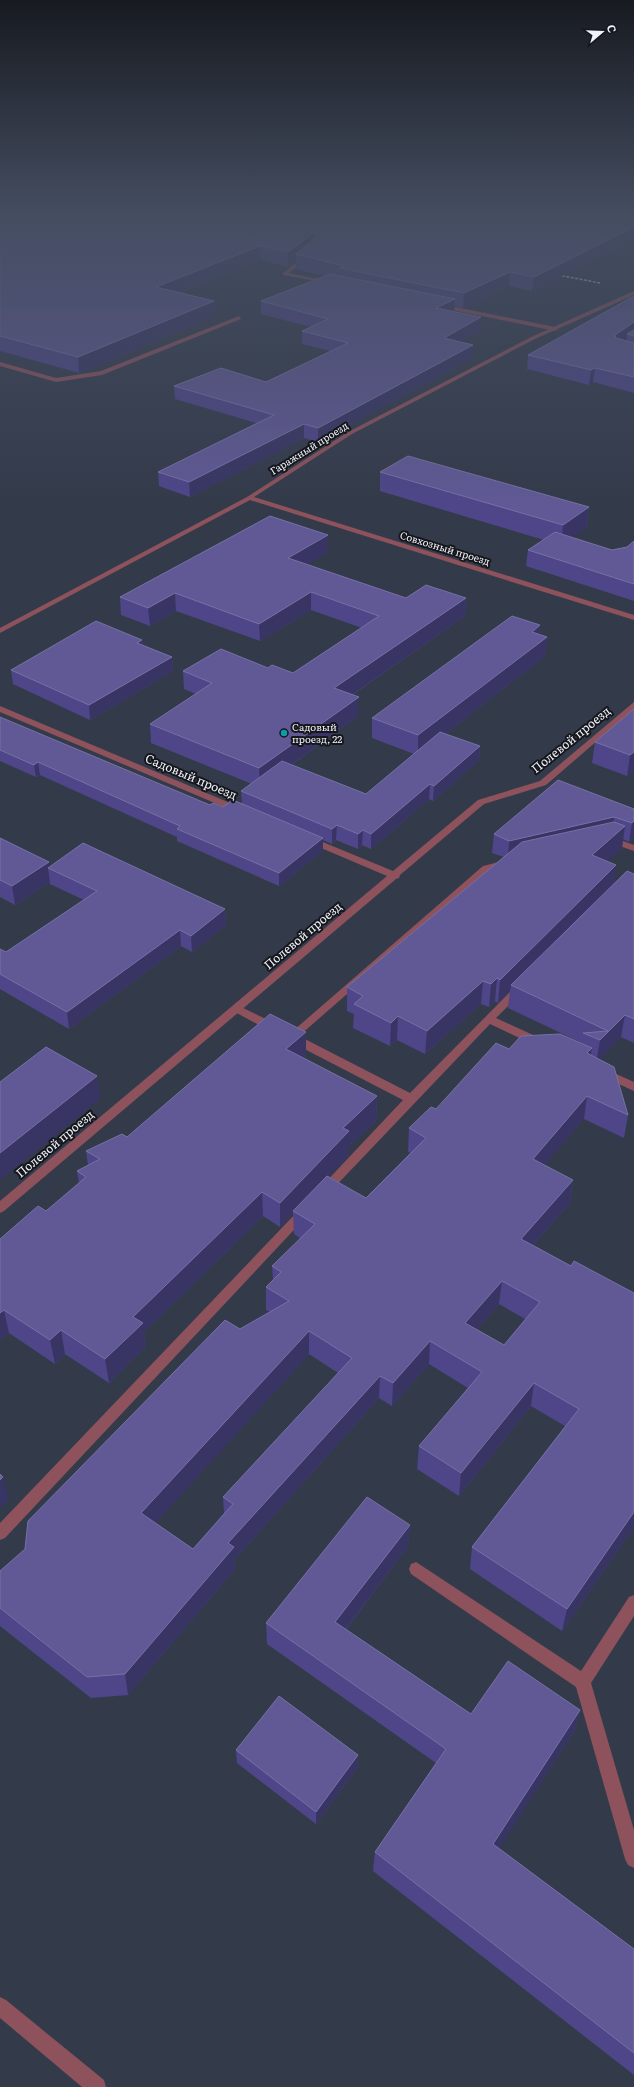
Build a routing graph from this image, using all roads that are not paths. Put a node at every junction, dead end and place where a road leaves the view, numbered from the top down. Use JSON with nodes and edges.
{"nodes":[{"id":1,"x":462,"y":310,"type":"edge"},
{"id":2,"x":597,"y":310,"type":"edge"},
{"id":3,"x":239,"y":318,"type":"dead end"},
{"id":4,"x":555,"y":330,"type":"junction"},
{"id":5,"x":0,"y":364,"type":"edge"},
{"id":6,"x":250,"y":498,"type":"junction"},
{"id":7,"x":634,"y":618,"type":"edge"},
{"id":8,"x":0,"y":631,"type":"edge"},
{"id":9,"x":634,"y":705,"type":"edge"},
{"id":10,"x":0,"y":709,"type":"edge"},
{"id":11,"x":249,"y":814,"type":"edge"},
{"id":12,"x":300,"y":836,"type":"edge"},
{"id":13,"x":597,"y":843,"type":"edge"},
{"id":14,"x":634,"y":848,"type":"edge"},
{"id":15,"x":516,"y":861,"type":"edge"},
{"id":16,"x":396,"y":876,"type":"junction"},
{"id":17,"x":528,"y":980,"type":"edge"},
{"id":18,"x":237,"y":1009,"type":"junction"},
{"id":19,"x":489,"y":1020,"type":"junction"},
{"id":20,"x":291,"y":1037,"type":"junction"},
{"id":21,"x":547,"y":1046,"type":"edge"},
{"id":22,"x":598,"y":1070,"type":"edge"},
{"id":23,"x":634,"y":1087,"type":"edge"},
{"id":24,"x":411,"y":1099,"type":"junction"},
{"id":25,"x":0,"y":1208,"type":"edge"},
{"id":26,"x":0,"y":1533,"type":"edge"},
{"id":27,"x":416,"y":1569,"type":"dead end"},
{"id":28,"x":634,"y":1602,"type":"edge"},
{"id":29,"x":583,"y":1682,"type":"junction"},
{"id":30,"x":634,"y":1859,"type":"edge"},
{"id":31,"x":0,"y":2006,"type":"edge"},
{"id":32,"x":97,"y":2087,"type":"edge"}],
"edges":[{"from":1,"to":4,"type":"street"},
{"from":2,"to":4,"type":"street","name":"Гаражный проезд"},
{"from":3,"to":5,"type":"street"},
{"from":4,"to":6,"type":"street","name":"Гаражный проезд"},
{"from":6,"to":7,"type":"street","name":"Совхозный проезд"},
{"from":6,"to":8,"type":"street","name":"Гаражный проезд"},
{"from":9,"to":16,"type":"street","name":"Полевой проезд"},
{"from":10,"to":11,"type":"street","name":"Садовый проезд"},
{"from":12,"to":16,"type":"street"},
{"from":13,"to":14,"type":"street"},
{"from":15,"to":20,"type":"street"},
{"from":16,"to":18,"type":"street","name":"Полевой проезд"},
{"from":17,"to":19,"type":"street"},
{"from":18,"to":20,"type":"street"},
{"from":18,"to":25,"type":"street","name":"Полевой проезд"},
{"from":19,"to":21,"type":"street"},
{"from":19,"to":24,"type":"street"},
{"from":20,"to":24,"type":"street"},
{"from":22,"to":23,"type":"street"},
{"from":24,"to":26,"type":"street"},
{"from":27,"to":29,"type":"street"},
{"from":28,"to":29,"type":"street"},
{"from":29,"to":30,"type":"street"},
{"from":31,"to":32,"type":"street"}]}
